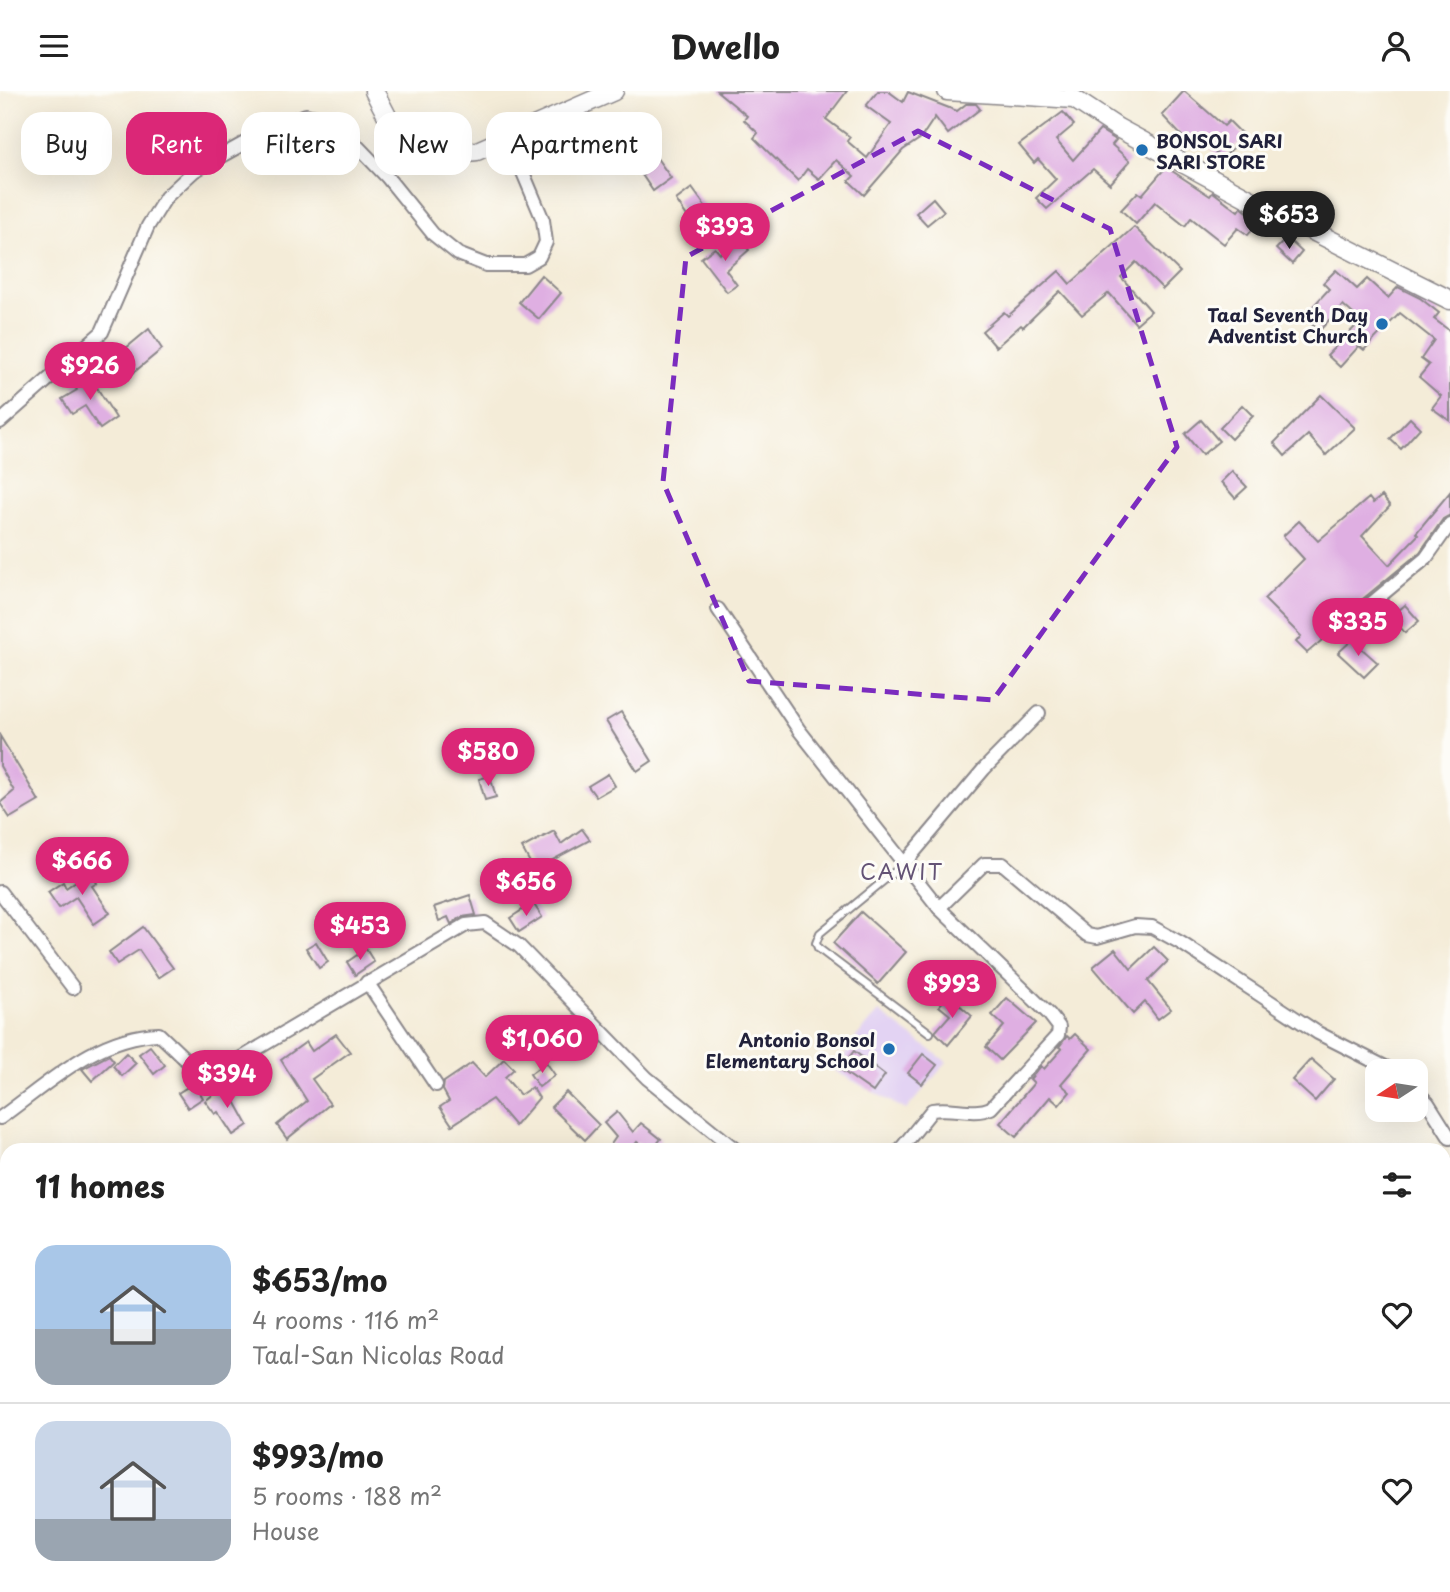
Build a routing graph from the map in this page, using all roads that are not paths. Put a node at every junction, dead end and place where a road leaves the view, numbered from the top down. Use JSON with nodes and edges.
{"nodes":[{"id":1,"x":374,"y":91,"type":"edge"},
{"id":2,"x":614,"y":91,"type":"edge"},
{"id":3,"x":947,"y":91,"type":"edge"},
{"id":4,"x":1070,"y":95,"type":"edge"},
{"id":5,"x":566,"y":112,"type":"edge"},
{"id":6,"x":486,"y":147,"type":"edge"},
{"id":7,"x":525,"y":175,"type":"edge"},
{"id":8,"x":1450,"y":300,"type":"edge"},
{"id":9,"x":0,"y":422,"type":"edge"},
{"id":10,"x":1450,"y":524,"type":"edge"},
{"id":11,"x":718,"y":609,"type":"dead end"},
{"id":12,"x":1343,"y":627,"type":"dead end"},
{"id":13,"x":1040,"y":713,"type":"dead end"},
{"id":14,"x":904,"y":864,"type":"junction"},
{"id":15,"x":0,"y":892,"type":"edge"},
{"id":16,"x":939,"y":908,"type":"junction"},
{"id":17,"x":367,"y":982,"type":"junction"},
{"id":18,"x":73,"y":988,"type":"dead end"},
{"id":19,"x":930,"y":1033,"type":"dead end"},
{"id":20,"x":1369,"y":1059,"type":"edge"},
{"id":21,"x":436,"y":1085,"type":"dead end"},
{"id":22,"x":1428,"y":1103,"type":"edge"},
{"id":23,"x":0,"y":1118,"type":"edge"},
{"id":24,"x":1450,"y":1138,"type":"edge"},
{"id":25,"x":727,"y":1143,"type":"edge"},
{"id":26,"x":906,"y":1143,"type":"edge"}],
"edges":[{"from":1,"to":6,"type":"main road"},
{"from":2,"to":5,"type":"main road"},
{"from":3,"to":4,"type":"main road"},
{"from":4,"to":8,"type":"main road"},
{"from":7,"to":9,"type":"street"},
{"from":10,"to":12,"type":"street"},
{"from":11,"to":14,"type":"street"},
{"from":13,"to":14,"type":"street"},
{"from":14,"to":16,"type":"street"},
{"from":14,"to":19,"type":"lane"},
{"from":15,"to":18,"type":"street"},
{"from":16,"to":20,"type":"street"},
{"from":16,"to":26,"type":"street"},
{"from":17,"to":21,"type":"street"},
{"from":17,"to":23,"type":"street"},
{"from":17,"to":25,"type":"street"},
{"from":22,"to":24,"type":"street"}]}
